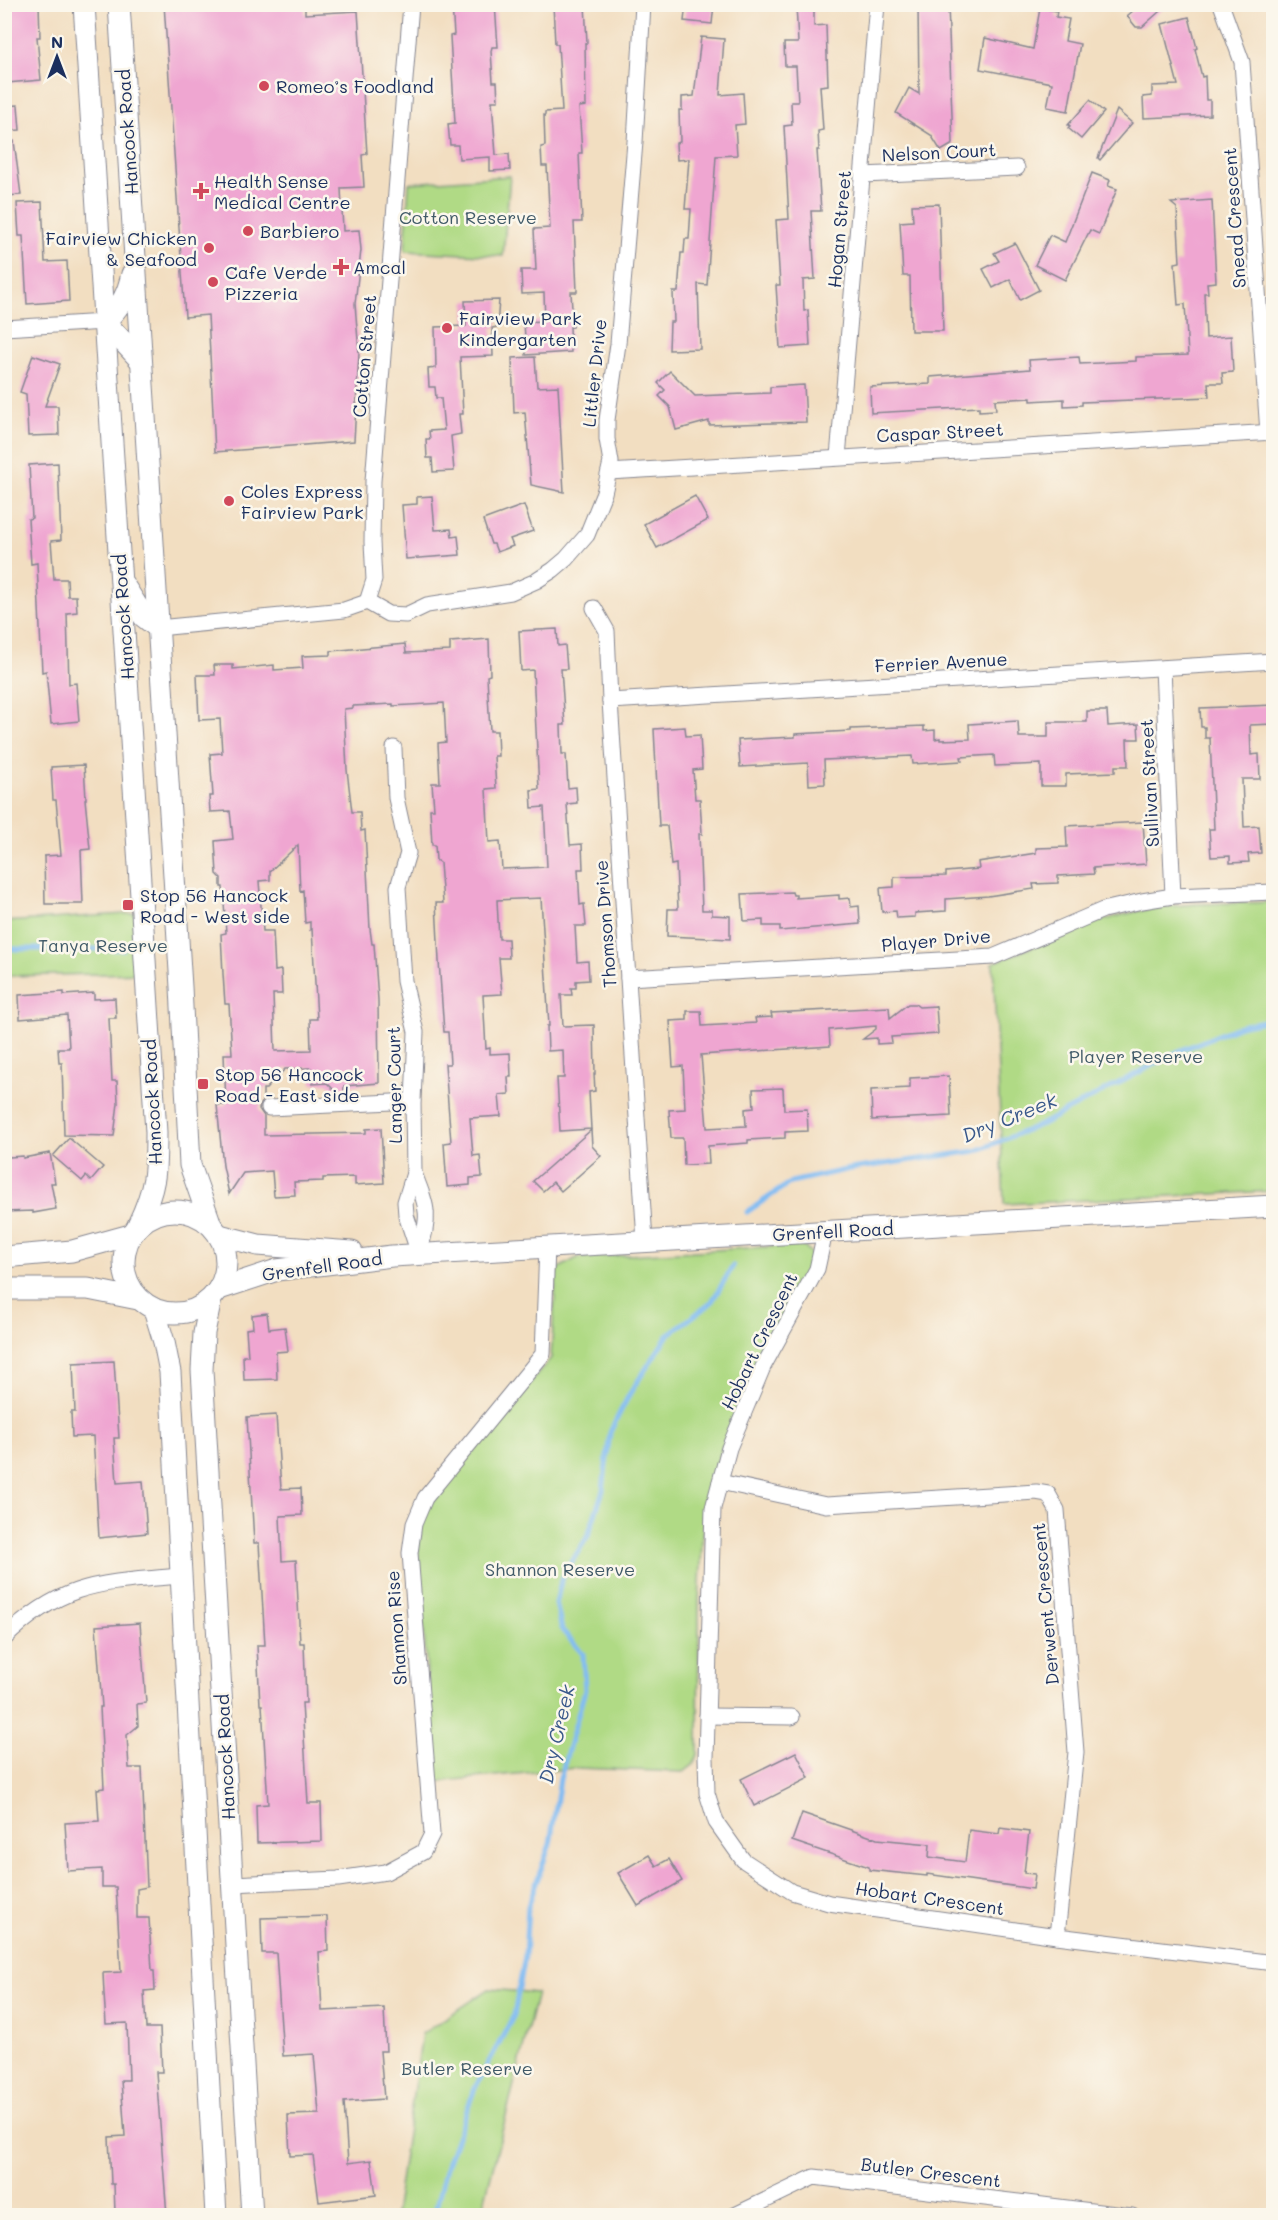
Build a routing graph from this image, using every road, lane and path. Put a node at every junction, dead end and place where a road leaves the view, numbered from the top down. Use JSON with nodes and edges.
{"nodes":[{"id":1,"x":84,"y":4,"type":"edge"},
{"id":2,"x":119,"y":4,"type":"edge"},
{"id":3,"x":411,"y":4,"type":"edge"},
{"id":4,"x":643,"y":4,"type":"edge"},
{"id":5,"x":877,"y":4,"type":"edge"},
{"id":6,"x":1221,"y":4,"type":"edge"},
{"id":7,"x":1017,"y":168,"type":"dead end"},
{"id":8,"x":863,"y":175,"type":"junction"},
{"id":9,"x":135,"y":258,"type":"junction"},
{"id":10,"x":105,"y":322,"type":"junction"},
{"id":11,"x":4,"y":328,"type":"edge"},
{"id":12,"x":141,"y":361,"type":"junction"},
{"id":13,"x":1271,"y":433,"type":"edge"},
{"id":14,"x":838,"y":457,"type":"junction"},
{"id":15,"x":609,"y":472,"type":"junction"},
{"id":16,"x":121,"y":581,"type":"junction"},
{"id":17,"x":367,"y":602,"type":"junction"},
{"id":18,"x":594,"y":608,"type":"dead end"},
{"id":19,"x":158,"y":628,"type":"junction"},
{"id":20,"x":1274,"y":662,"type":"edge"},
{"id":21,"x":1163,"y":668,"type":"junction"},
{"id":22,"x":129,"y":698,"type":"junction"},
{"id":23,"x":610,"y":701,"type":"junction"},
{"id":24,"x":394,"y":748,"type":"dead end"},
{"id":25,"x":1274,"y":892,"type":"edge"},
{"id":26,"x":1173,"y":896,"type":"junction"},
{"id":27,"x":628,"y":978,"type":"junction"},
{"id":28,"x":413,"y":1101,"type":"junction"},
{"id":29,"x":269,"y":1108,"type":"dead end"},
{"id":30,"x":414,"y":1173,"type":"junction"},
{"id":31,"x":1274,"y":1206,"type":"edge"},
{"id":32,"x":134,"y":1230,"type":"junction"},
{"id":33,"x":215,"y":1230,"type":"junction"},
{"id":34,"x":825,"y":1232,"type":"junction"},
{"id":35,"x":645,"y":1241,"type":"junction"},
{"id":36,"x":547,"y":1247,"type":"junction"},
{"id":37,"x":419,"y":1254,"type":"junction"},
{"id":38,"x":392,"y":1256,"type":"junction"},
{"id":39,"x":4,"y":1257,"type":"edge"},
{"id":40,"x":4,"y":1289,"type":"edge"},
{"id":41,"x":215,"y":1294,"type":"junction"},
{"id":42,"x":146,"y":1304,"type":"junction"},
{"id":43,"x":720,"y":1482,"type":"junction"},
{"id":44,"x":180,"y":1576,"type":"junction"},
{"id":45,"x":4,"y":1640,"type":"edge"},
{"id":46,"x":707,"y":1716,"type":"junction"},
{"id":47,"x":792,"y":1717,"type":"dead end"},
{"id":48,"x":232,"y":1884,"type":"junction"},
{"id":49,"x":1057,"y":1936,"type":"junction"},
{"id":50,"x":1274,"y":1963,"type":"edge"},
{"id":51,"x":216,"y":2216,"type":"edge"},
{"id":52,"x":252,"y":2216,"type":"edge"},
{"id":53,"x":733,"y":2216,"type":"edge"},
{"id":54,"x":1132,"y":2216,"type":"edge"}],
"edges":[{"from":1,"to":10,"type":"main road","name":"Hancock Road"},
{"from":2,"to":9,"type":"main road","name":"Hancock Road"},
{"from":3,"to":17,"type":"street","name":"Cotton Street"},
{"from":4,"to":15,"type":"street","name":"Littler Drive"},
{"from":5,"to":8,"type":"street","name":"Hogan Street"},
{"from":6,"to":13,"type":"street","name":"Snead Crescent"},
{"from":7,"to":8,"type":"street","name":"Nelson Court"},
{"from":8,"to":14,"type":"street","name":"Hogan Street"},
{"from":9,"to":10,"type":"main road"},
{"from":9,"to":12,"type":"main road","name":"Hancock Road"},
{"from":10,"to":11,"type":"street"},
{"from":10,"to":12,"type":"main road"},
{"from":10,"to":16,"type":"main road","name":"Hancock Road"},
{"from":12,"to":19,"type":"main road","name":"Hancock Road"},
{"from":13,"to":14,"type":"street","name":"Caspar Street"},
{"from":14,"to":15,"type":"street","name":"Caspar Street"},
{"from":15,"to":17,"type":"street","name":"Littler Drive"},
{"from":16,"to":19,"type":"main road"},
{"from":16,"to":22,"type":"main road","name":"Hancock Road"},
{"from":17,"to":19,"type":"street"},
{"from":18,"to":23,"type":"street","name":"Thomson Drive"},
{"from":19,"to":22,"type":"main road"},
{"from":19,"to":33,"type":"main road","name":"Hancock Road"},
{"from":20,"to":21,"type":"street","name":"Ferrier Avenue"},
{"from":21,"to":23,"type":"street","name":"Ferrier Avenue"},
{"from":21,"to":26,"type":"street","name":"Sullivan Street"},
{"from":22,"to":32,"type":"main road","name":"Hancock Road"},
{"from":23,"to":27,"type":"street","name":"Thomson Drive"},
{"from":24,"to":28,"type":"street","name":"Langer Court"},
{"from":25,"to":26,"type":"street","name":"Player Drive"},
{"from":26,"to":27,"type":"street","name":"Player Drive"},
{"from":27,"to":35,"type":"street","name":"Thomson Drive"},
{"from":28,"to":29,"type":"street"},
{"from":28,"to":30,"type":"street","name":"Langer Court"},
{"from":30,"to":37,"type":"street","name":"Langer Court"},
{"from":30,"to":37,"type":"street","name":"Langer Court"},
{"from":31,"to":34,"type":"main road","name":"Grenfell Road"},
{"from":32,"to":33,"type":"main road"},
{"from":32,"to":39,"type":"main road"},
{"from":32,"to":42,"type":"main road"},
{"from":33,"to":38,"type":"main road","name":"Grenfell Road"},
{"from":33,"to":41,"type":"main road"},
{"from":34,"to":35,"type":"main road","name":"Grenfell Road"},
{"from":34,"to":43,"type":"street","name":"Hobart Crescent"},
{"from":35,"to":36,"type":"main road","name":"Grenfell Road"},
{"from":36,"to":37,"type":"main road","name":"Grenfell Road"},
{"from":36,"to":48,"type":"street","name":"Shannon Rise"},
{"from":37,"to":38,"type":"main road","name":"Grenfell Road"},
{"from":38,"to":41,"type":"main road","name":"Grenfell Road"},
{"from":40,"to":42,"type":"main road"},
{"from":41,"to":42,"type":"main road"},
{"from":41,"to":48,"type":"main road","name":"Hancock Road"},
{"from":42,"to":44,"type":"main road","name":"Hancock Road"},
{"from":43,"to":46,"type":"street","name":"Hobart Crescent"},
{"from":43,"to":49,"type":"street","name":"Derwent Crescent"},
{"from":44,"to":45,"type":"street"},
{"from":44,"to":51,"type":"main road","name":"Hancock Road"},
{"from":46,"to":47,"type":"street"},
{"from":46,"to":49,"type":"street","name":"Hobart Crescent"},
{"from":48,"to":52,"type":"main road","name":"Hancock Road"},
{"from":49,"to":50,"type":"street","name":"Hobart Crescent"},
{"from":53,"to":54,"type":"street","name":"Butler Crescent"}]}
